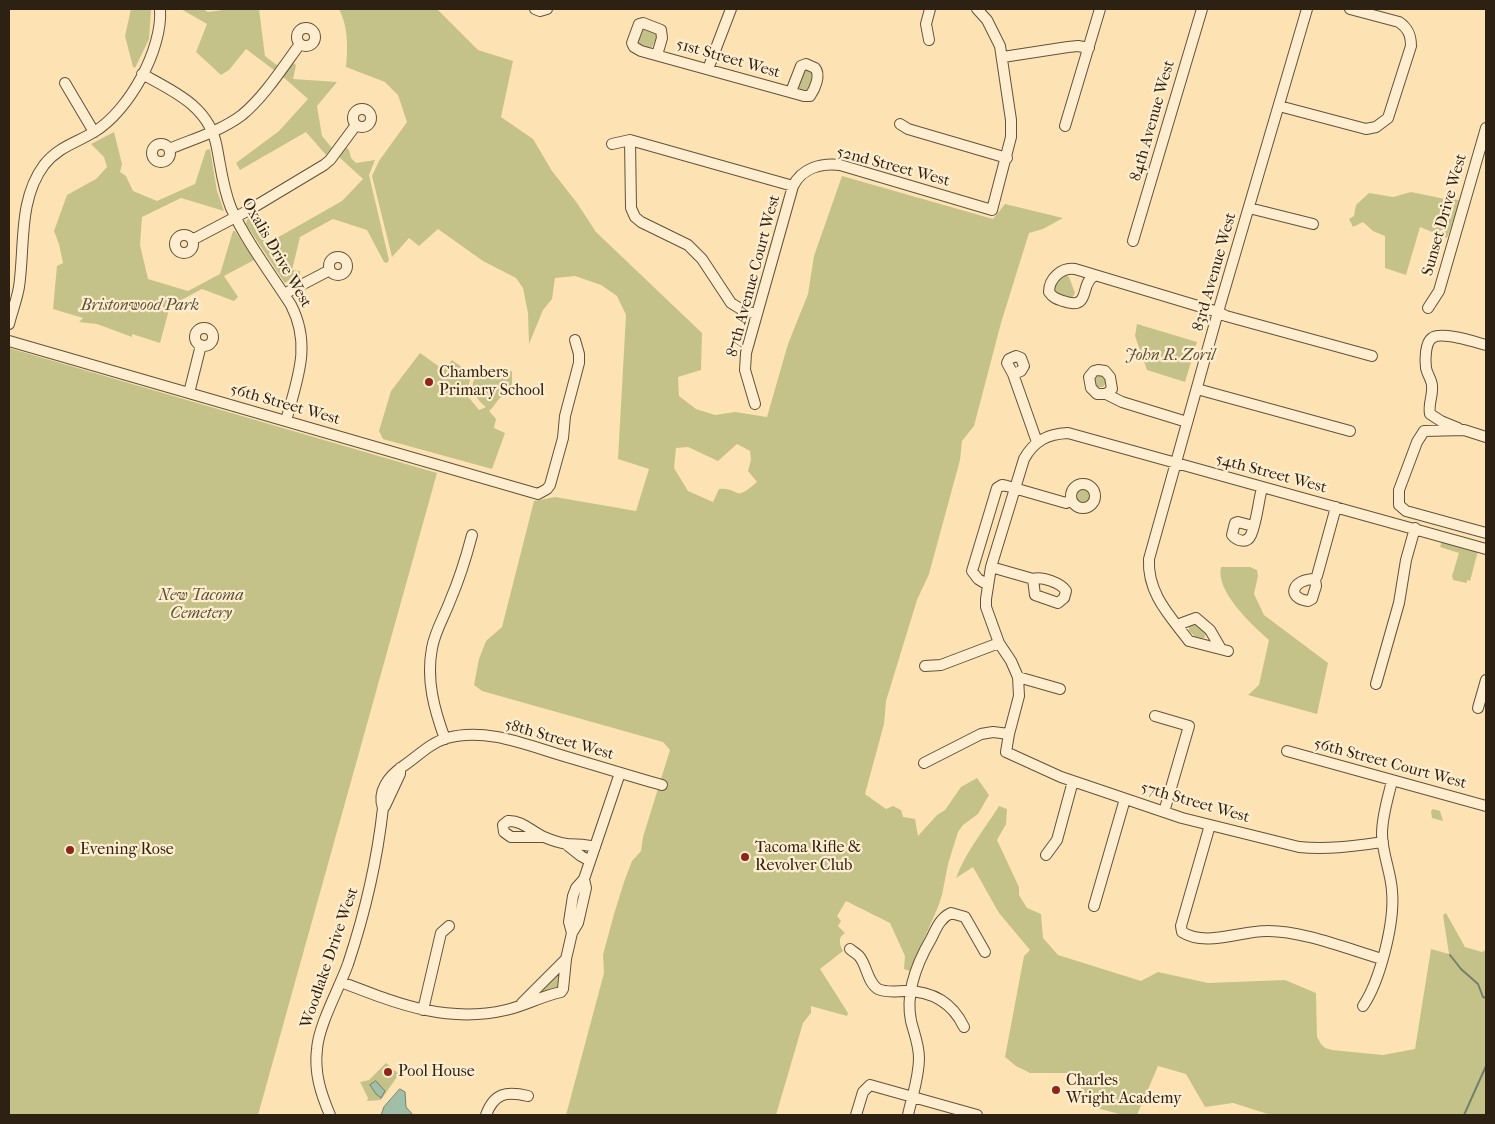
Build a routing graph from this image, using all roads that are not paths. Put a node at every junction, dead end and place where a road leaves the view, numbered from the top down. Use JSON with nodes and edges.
{"nodes":[{"id":1,"x":160,"y":9,"type":"edge"},
{"id":2,"x":535,"y":9,"type":"edge"},
{"id":3,"x":547,"y":9,"type":"edge"},
{"id":4,"x":731,"y":9,"type":"edge"},
{"id":5,"x":930,"y":9,"type":"edge"},
{"id":6,"x":977,"y":9,"type":"edge"},
{"id":7,"x":1100,"y":9,"type":"edge"},
{"id":8,"x":1202,"y":9,"type":"edge"},
{"id":9,"x":1307,"y":9,"type":"edge"},
{"id":10,"x":1350,"y":9,"type":"edge"},
{"id":11,"x":929,"y":40,"type":"dead end"},
{"id":12,"x":300,"y":44,"type":"dead end"},
{"id":13,"x":1089,"y":48,"type":"junction"},
{"id":14,"x":657,"y":55,"type":"dead end"},
{"id":15,"x":1003,"y":56,"type":"junction"},
{"id":16,"x":708,"y":69,"type":"junction"},
{"id":17,"x":142,"y":74,"type":"junction"},
{"id":18,"x":65,"y":83,"type":"dead end"},
{"id":19,"x":790,"y":92,"type":"dead end"},
{"id":20,"x":1279,"y":106,"type":"junction"},
{"id":21,"x":900,"y":124,"type":"dead end"},
{"id":22,"x":356,"y":125,"type":"dead end"},
{"id":23,"x":1065,"y":126,"type":"dead end"},
{"id":24,"x":1486,"y":128,"type":"edge"},
{"id":25,"x":213,"y":131,"type":"junction"},
{"id":26,"x":94,"y":132,"type":"junction"},
{"id":27,"x":630,"y":140,"type":"junction"},
{"id":28,"x":612,"y":144,"type":"dead end"},
{"id":29,"x":169,"y":149,"type":"dead end"},
{"id":30,"x":1007,"y":158,"type":"junction"},
{"id":31,"x":793,"y":186,"type":"junction"},
{"id":32,"x":1249,"y":208,"type":"junction"},
{"id":33,"x":236,"y":217,"type":"junction"},
{"id":34,"x":1313,"y":224,"type":"dead end"},
{"id":35,"x":192,"y":240,"type":"dead end"},
{"id":36,"x":1133,"y":241,"type":"dead end"},
{"id":37,"x":330,"y":270,"type":"dead end"},
{"id":38,"x":1094,"y":276,"type":"junction"},
{"id":39,"x":284,"y":294,"type":"junction"},
{"id":40,"x":1428,"y":308,"type":"dead end"},
{"id":41,"x":1218,"y":312,"type":"junction"},
{"id":42,"x":756,"y":314,"type":"junction"},
{"id":43,"x":9,"y":324,"type":"edge"},
{"id":44,"x":575,"y":340,"type":"dead end"},
{"id":45,"x":9,"y":341,"type":"edge"},
{"id":46,"x":201,"y":345,"type":"dead end"},
{"id":47,"x":1486,"y":345,"type":"edge"},
{"id":48,"x":1372,"y":356,"type":"dead end"},
{"id":49,"x":1013,"y":374,"type":"dead end"},
{"id":50,"x":1196,"y":390,"type":"junction"},
{"id":51,"x":190,"y":393,"type":"junction"},
{"id":52,"x":1106,"y":394,"type":"dead end"},
{"id":53,"x":755,"y":404,"type":"dead end"},
{"id":54,"x":286,"y":421,"type":"junction"},
{"id":55,"x":1187,"y":422,"type":"junction"},
{"id":56,"x":1464,"y":430,"type":"junction"},
{"id":57,"x":1350,"y":431,"type":"dead end"},
{"id":58,"x":1486,"y":437,"type":"edge"},
{"id":59,"x":1037,"y":442,"type":"junction"},
{"id":60,"x":1175,"y":463,"type":"junction"},
{"id":61,"x":1262,"y":488,"type":"junction"},
{"id":62,"x":1015,"y":489,"type":"junction"},
{"id":63,"x":1071,"y":500,"type":"dead end"},
{"id":64,"x":1336,"y":508,"type":"junction"},
{"id":65,"x":1253,"y":526,"type":"dead end"},
{"id":66,"x":1415,"y":528,"type":"junction"},
{"id":67,"x":1486,"y":533,"type":"edge"},
{"id":68,"x":472,"y":535,"type":"dead end"},
{"id":69,"x":1486,"y":549,"type":"edge"},
{"id":70,"x":992,"y":567,"type":"junction"},
{"id":71,"x":1033,"y":579,"type":"dead end"},
{"id":72,"x":1315,"y":579,"type":"dead end"},
{"id":73,"x":988,"y":585,"type":"junction"},
{"id":74,"x":1177,"y":625,"type":"junction"},
{"id":75,"x":999,"y":643,"type":"junction"},
{"id":76,"x":925,"y":666,"type":"dead end"},
{"id":77,"x":1018,"y":678,"type":"junction"},
{"id":78,"x":1486,"y":680,"type":"edge"},
{"id":79,"x":1376,"y":684,"type":"dead end"},
{"id":80,"x":1060,"y":689,"type":"dead end"},
{"id":81,"x":1478,"y":708,"type":"dead end"},
{"id":82,"x":1155,"y":716,"type":"dead end"},
{"id":83,"x":1009,"y":734,"type":"junction"},
{"id":84,"x":445,"y":738,"type":"junction"},
{"id":85,"x":1287,"y":751,"type":"dead end"},
{"id":86,"x":924,"y":763,"type":"dead end"},
{"id":87,"x":620,"y":773,"type":"junction"},
{"id":88,"x":1074,"y":781,"type":"junction"},
{"id":89,"x":1392,"y":781,"type":"junction"},
{"id":90,"x":662,"y":784,"type":"dead end"},
{"id":91,"x":1125,"y":799,"type":"junction"},
{"id":92,"x":1486,"y":806,"type":"edge"},
{"id":93,"x":1164,"y":812,"type":"junction"},
{"id":94,"x":1210,"y":825,"type":"junction"},
{"id":95,"x":543,"y":837,"type":"dead end"},
{"id":96,"x":1383,"y":842,"type":"junction"},
{"id":97,"x":566,"y":844,"type":"junction"},
{"id":98,"x":595,"y":847,"type":"junction"},
{"id":99,"x":1046,"y":855,"type":"dead end"},
{"id":100,"x":590,"y":861,"type":"junction"},
{"id":101,"x":1094,"y":906,"type":"dead end"},
{"id":102,"x":449,"y":926,"type":"dead end"},
{"id":103,"x":850,"y":949,"type":"dead end"},
{"id":104,"x":984,"y":952,"type":"dead end"},
{"id":105,"x":566,"y":959,"type":"junction"},
{"id":106,"x":1382,"y":959,"type":"junction"},
{"id":107,"x":341,"y":982,"type":"junction"},
{"id":108,"x":911,"y":991,"type":"junction"},
{"id":109,"x":520,"y":1006,"type":"junction"},
{"id":110,"x":1363,"y":1006,"type":"dead end"},
{"id":111,"x":423,"y":1010,"type":"junction"},
{"id":112,"x":964,"y":1027,"type":"dead end"},
{"id":113,"x":528,"y":1096,"type":"dead end"},
{"id":114,"x":914,"y":1097,"type":"junction"},
{"id":115,"x":330,"y":1115,"type":"edge"},
{"id":116,"x":486,"y":1115,"type":"edge"},
{"id":117,"x":856,"y":1115,"type":"edge"},
{"id":118,"x":908,"y":1115,"type":"edge"},
{"id":119,"x":977,"y":1115,"type":"edge"}],
"edges":[{"from":1,"to":17,"type":"street"},
{"from":2,"to":3,"type":"street"},
{"from":4,"to":16,"type":"street"},
{"from":5,"to":11,"type":"street"},
{"from":6,"to":15,"type":"street"},
{"from":7,"to":13,"type":"street"},
{"from":8,"to":36,"type":"street","name":"84th Avenue West"},
{"from":9,"to":20,"type":"street","name":"83rd Avenue West"},
{"from":10,"to":20,"type":"street"},
{"from":12,"to":25,"type":"street"},
{"from":13,"to":15,"type":"street"},
{"from":13,"to":23,"type":"street"},
{"from":14,"to":16,"type":"street","name":"51st Street West"},
{"from":15,"to":30,"type":"street"},
{"from":16,"to":19,"type":"street","name":"51st Street West"},
{"from":17,"to":25,"type":"street","name":"Oxalis Drive West"},
{"from":17,"to":26,"type":"street"},
{"from":18,"to":26,"type":"street"},
{"from":20,"to":32,"type":"street","name":"83rd Avenue West"},
{"from":21,"to":30,"type":"street"},
{"from":22,"to":33,"type":"street"},
{"from":24,"to":40,"type":"street","name":"Sunset Drive West"},
{"from":25,"to":29,"type":"street"},
{"from":25,"to":33,"type":"street","name":"Oxalis Drive West"},
{"from":26,"to":43,"type":"street"},
{"from":27,"to":28,"type":"street"},
{"from":27,"to":31,"type":"street"},
{"from":27,"to":42,"type":"street"},
{"from":30,"to":31,"type":"street","name":"52nd Street West"},
{"from":31,"to":42,"type":"street","name":"87th Avenue Court West"},
{"from":32,"to":34,"type":"street"},
{"from":32,"to":41,"type":"street","name":"83rd Avenue West"},
{"from":33,"to":35,"type":"street"},
{"from":33,"to":39,"type":"street","name":"Oxalis Drive West"},
{"from":37,"to":39,"type":"street"},
{"from":38,"to":38,"type":"street"},
{"from":38,"to":41,"type":"street"},
{"from":39,"to":54,"type":"street","name":"Oxalis Drive West"},
{"from":41,"to":48,"type":"street"},
{"from":41,"to":50,"type":"street","name":"83rd Avenue West"},
{"from":42,"to":53,"type":"street","name":"87th Avenue Court West"},
{"from":44,"to":54,"type":"street","name":"56th Street West"},
{"from":45,"to":51,"type":"street","name":"56th Street West"},
{"from":46,"to":51,"type":"street"},
{"from":47,"to":56,"type":"street"},
{"from":49,"to":59,"type":"street"},
{"from":50,"to":55,"type":"street","name":"83rd Avenue West"},
{"from":50,"to":57,"type":"street"},
{"from":51,"to":54,"type":"street","name":"56th Street West"},
{"from":52,"to":55,"type":"street"},
{"from":55,"to":60,"type":"street","name":"83rd Avenue West"},
{"from":56,"to":58,"type":"street"},
{"from":56,"to":67,"type":"street"},
{"from":59,"to":60,"type":"street","name":"54th Street West"},
{"from":59,"to":62,"type":"street"},
{"from":60,"to":61,"type":"street","name":"54th Street West"},
{"from":60,"to":74,"type":"street","name":"83rd Avenue West"},
{"from":61,"to":64,"type":"street","name":"54th Street West"},
{"from":61,"to":65,"type":"street"},
{"from":62,"to":63,"type":"street"},
{"from":62,"to":70,"type":"street"},
{"from":62,"to":73,"type":"street"},
{"from":64,"to":66,"type":"street","name":"54th Street West"},
{"from":64,"to":72,"type":"street"},
{"from":66,"to":69,"type":"street","name":"54th Street West"},
{"from":66,"to":79,"type":"street"},
{"from":68,"to":84,"type":"street"},
{"from":70,"to":71,"type":"street"},
{"from":70,"to":73,"type":"street"},
{"from":73,"to":75,"type":"street"},
{"from":74,"to":74,"type":"street","name":"83rd Avenue West"},
{"from":75,"to":76,"type":"street"},
{"from":75,"to":77,"type":"street"},
{"from":77,"to":80,"type":"street"},
{"from":77,"to":83,"type":"street"},
{"from":78,"to":81,"type":"street"},
{"from":82,"to":93,"type":"street"},
{"from":83,"to":86,"type":"street"},
{"from":83,"to":88,"type":"street","name":"57th Street West"},
{"from":84,"to":87,"type":"street","name":"58th Street West"},
{"from":84,"to":107,"type":"street","name":"Woodlake Drive West"},
{"from":85,"to":89,"type":"street","name":"56th Street Court West"},
{"from":87,"to":90,"type":"street","name":"58th Street West"},
{"from":87,"to":98,"type":"street"},
{"from":88,"to":91,"type":"street","name":"57th Street West"},
{"from":88,"to":99,"type":"street"},
{"from":89,"to":92,"type":"street","name":"56th Street Court West"},
{"from":89,"to":96,"type":"street"},
{"from":91,"to":93,"type":"street","name":"57th Street West"},
{"from":91,"to":101,"type":"street"},
{"from":93,"to":94,"type":"street","name":"57th Street West"},
{"from":94,"to":96,"type":"street","name":"57th Street West"},
{"from":94,"to":106,"type":"street"},
{"from":95,"to":97,"type":"street"},
{"from":96,"to":106,"type":"street"},
{"from":97,"to":98,"type":"street"},
{"from":97,"to":100,"type":"street"},
{"from":98,"to":100,"type":"street"},
{"from":100,"to":105,"type":"street"},
{"from":102,"to":111,"type":"street"},
{"from":103,"to":108,"type":"street"},
{"from":104,"to":108,"type":"street"},
{"from":105,"to":109,"type":"street"},
{"from":105,"to":109,"type":"street"},
{"from":106,"to":110,"type":"street"},
{"from":107,"to":111,"type":"street"},
{"from":107,"to":115,"type":"street","name":"Woodlake Drive West"},
{"from":108,"to":112,"type":"street"},
{"from":108,"to":114,"type":"street"},
{"from":109,"to":111,"type":"street"},
{"from":113,"to":116,"type":"street"},
{"from":114,"to":117,"type":"street"},
{"from":114,"to":118,"type":"street"},
{"from":114,"to":119,"type":"street"}]}
